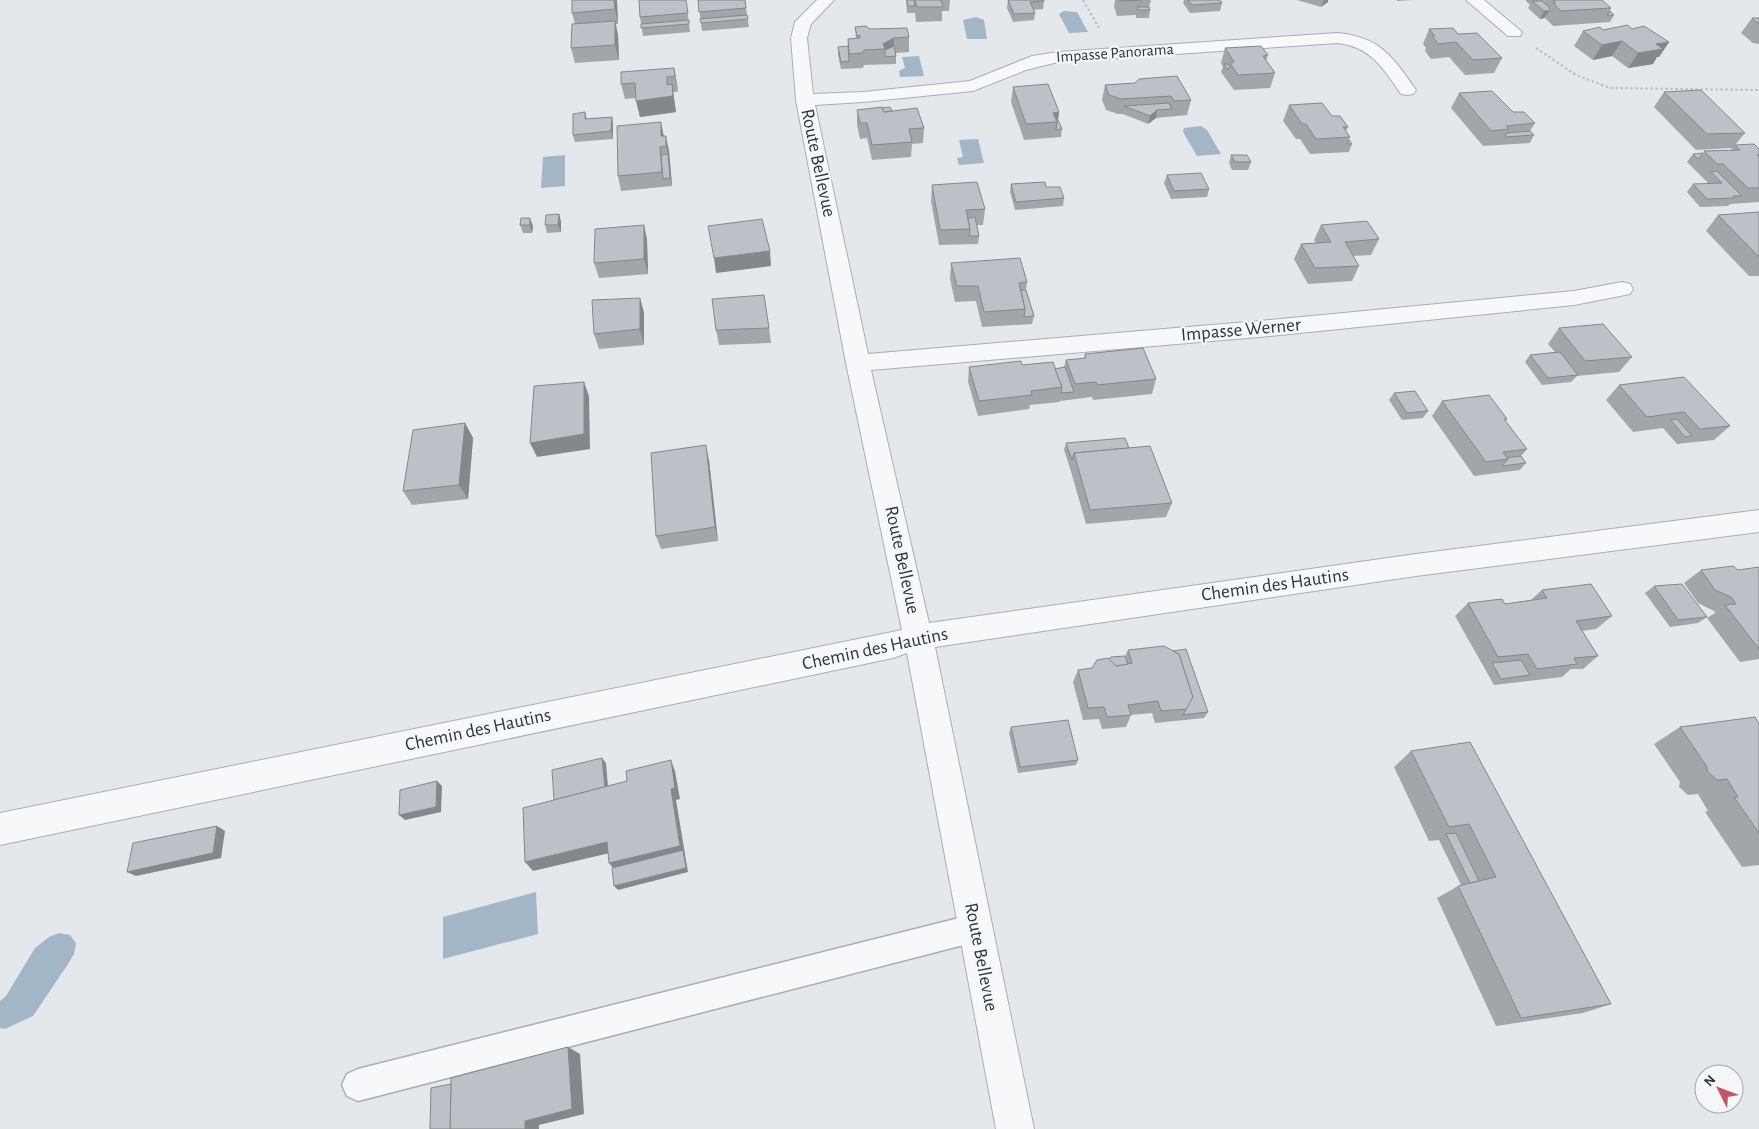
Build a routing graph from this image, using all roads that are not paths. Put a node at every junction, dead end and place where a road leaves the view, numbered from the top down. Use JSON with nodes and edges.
{"nodes":[{"id":1,"x":826,"y":0,"type":"edge"},
{"id":2,"x":1474,"y":0,"type":"edge"},
{"id":3,"x":1514,"y":32,"type":"road end"},
{"id":4,"x":1407,"y":90,"type":"dead end"},
{"id":5,"x":805,"y":100,"type":"junction"},
{"id":6,"x":1622,"y":288,"type":"dead end"},
{"id":7,"x":858,"y":363,"type":"junction"},
{"id":8,"x":1759,"y":521,"type":"edge"},
{"id":9,"x":918,"y":637,"type":"junction"},
{"id":10,"x":0,"y":829,"type":"edge"},
{"id":11,"x":975,"y":928,"type":"junction"},
{"id":12,"x":358,"y":1085,"type":"dead end"},
{"id":13,"x":1015,"y":1129,"type":"edge"}],
"edges":[{"from":1,"to":5,"type":"street","name":"Route Bellevue"},
{"from":2,"to":3,"type":"street"},
{"from":4,"to":5,"type":"street","name":"Impasse Panorama"},
{"from":5,"to":7,"type":"street","name":"Route Bellevue"},
{"from":6,"to":7,"type":"street","name":"Impasse Werner"},
{"from":7,"to":9,"type":"street","name":"Route Bellevue"},
{"from":8,"to":9,"type":"street","name":"Chemin des Hautins"},
{"from":9,"to":10,"type":"street","name":"Chemin des Hautins"},
{"from":9,"to":11,"type":"street","name":"Route Bellevue"},
{"from":11,"to":12,"type":"lane"},
{"from":11,"to":13,"type":"street","name":"Route Bellevue"}]}
